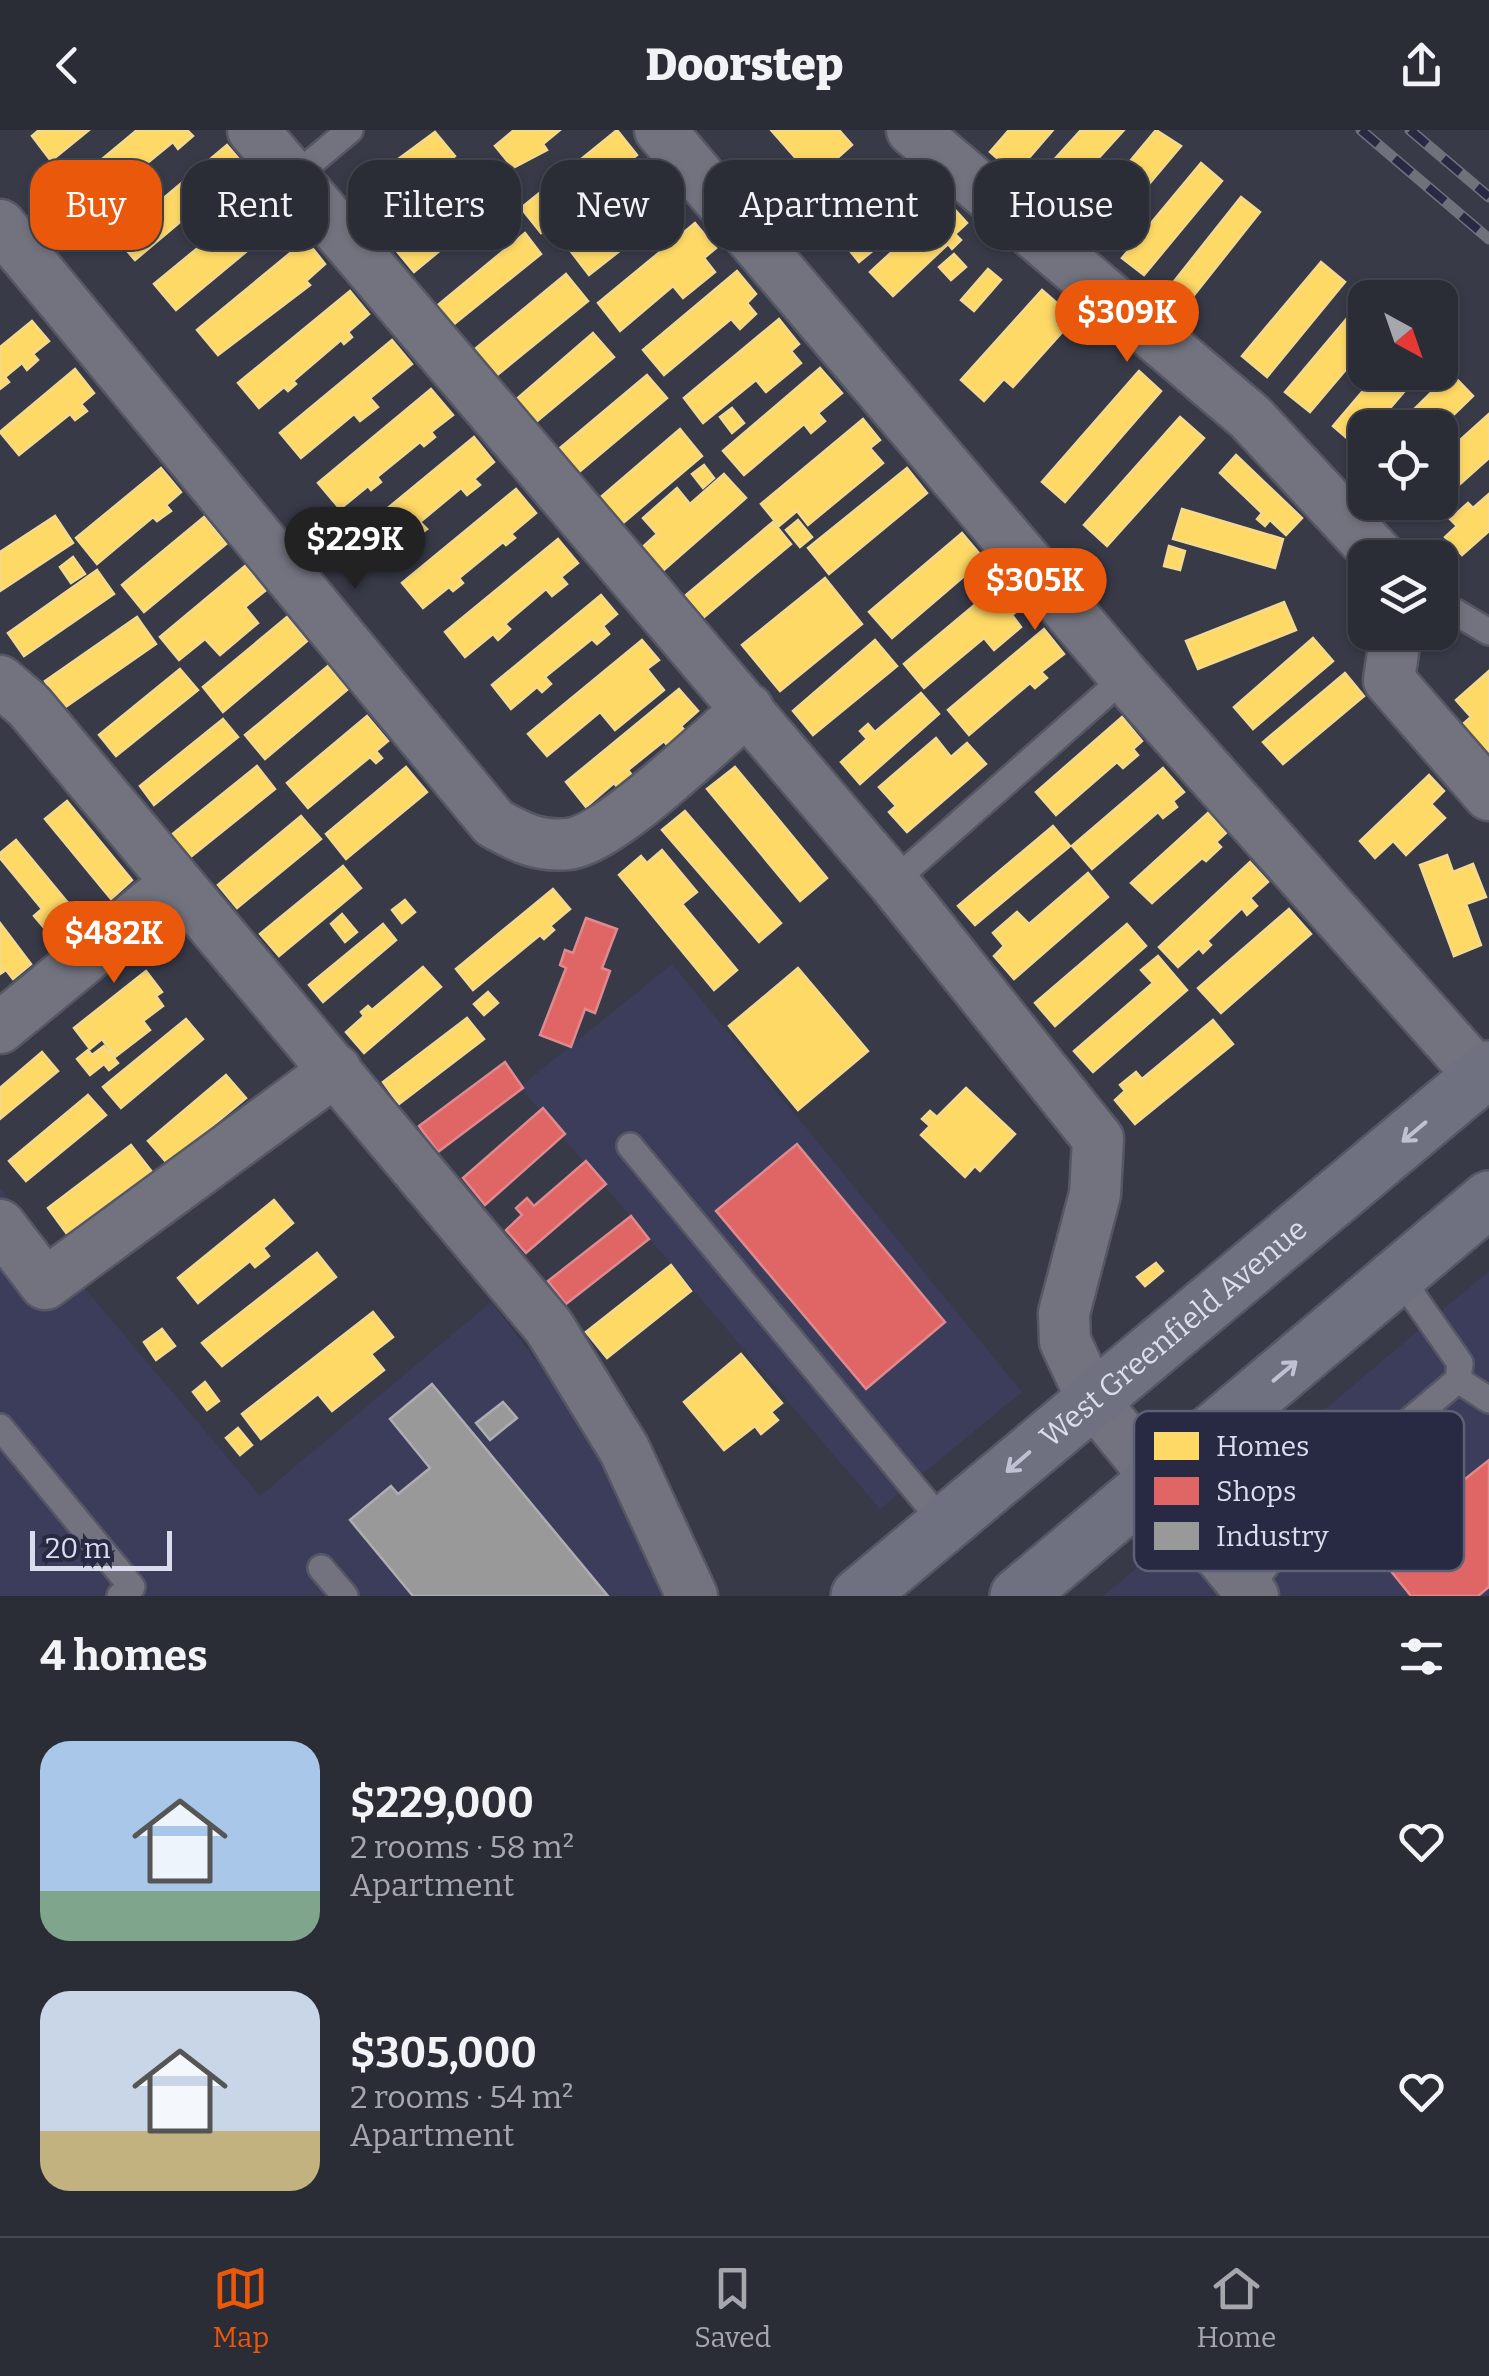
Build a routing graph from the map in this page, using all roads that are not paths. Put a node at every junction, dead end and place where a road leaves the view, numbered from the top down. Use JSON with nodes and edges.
{"nodes":[{"id":1,"x":254,"y":130,"type":"edge"},
{"id":2,"x":350,"y":130,"type":"edge"},
{"id":3,"x":660,"y":130,"type":"edge"},
{"id":4,"x":912,"y":130,"type":"edge"},
{"id":5,"x":279,"y":160,"type":"edge"},
{"id":6,"x":315,"y":160,"type":"edge"},
{"id":7,"x":328,"y":218,"type":"edge"},
{"id":8,"x":0,"y":225,"type":"edge"},
{"id":9,"x":1364,"y":540,"type":"edge"},
{"id":10,"x":1458,"y":614,"type":"edge"},
{"id":11,"x":1489,"y":632,"type":"edge"},
{"id":12,"x":1393,"y":650,"type":"edge"},
{"id":13,"x":1125,"y":677,"type":"junction"},
{"id":14,"x":0,"y":681,"type":"edge"},
{"id":15,"x":748,"y":709,"type":"junction"},
{"id":16,"x":1489,"y":796,"type":"edge"},
{"id":17,"x":176,"y":882,"type":"junction"},
{"id":18,"x":893,"y":882,"type":"junction"},
{"id":19,"x":0,"y":1028,"type":"edge"},
{"id":20,"x":336,"y":1070,"type":"junction"},
{"id":21,"x":1485,"y":1073,"type":"edge"},
{"id":22,"x":630,"y":1146,"type":"dead end"},
{"id":23,"x":1489,"y":1200,"type":"edge"},
{"id":24,"x":0,"y":1225,"type":"edge"},
{"id":25,"x":1398,"y":1276,"type":"junction"},
{"id":26,"x":1458,"y":1380,"type":"junction"},
{"id":27,"x":1092,"y":1398,"type":"junction"},
{"id":28,"x":1489,"y":1400,"type":"edge"},
{"id":29,"x":1239,"y":1411,"type":"edge"},
{"id":30,"x":1421,"y":1411,"type":"edge"},
{"id":31,"x":0,"y":1427,"type":"edge"},
{"id":32,"x":1134,"y":1450,"type":"edge"},
{"id":33,"x":1134,"y":1500,"type":"edge"},
{"id":34,"x":945,"y":1525,"type":"junction"},
{"id":35,"x":322,"y":1568,"type":"dead end"},
{"id":36,"x":1233,"y":1571,"type":"edge"},
{"id":37,"x":1266,"y":1571,"type":"edge"},
{"id":38,"x":1251,"y":1593,"type":"edge"},
{"id":39,"x":120,"y":1596,"type":"edge"},
{"id":40,"x":345,"y":1596,"type":"edge"},
{"id":41,"x":692,"y":1596,"type":"edge"},
{"id":42,"x":859,"y":1596,"type":"edge"},
{"id":43,"x":1018,"y":1596,"type":"edge"}],
"edges":[{"from":1,"to":5,"type":"street"},
{"from":2,"to":6,"type":"lane"},
{"from":3,"to":13,"type":"street"},
{"from":4,"to":9,"type":"street"},
{"from":7,"to":15,"type":"street"},
{"from":8,"to":15,"type":"street"},
{"from":10,"to":11,"type":"lane"},
{"from":12,"to":16,"type":"street"},
{"from":13,"to":18,"type":"lane"},
{"from":13,"to":21,"type":"street"},
{"from":14,"to":17,"type":"street"},
{"from":15,"to":18,"type":"street"},
{"from":17,"to":19,"type":"street"},
{"from":17,"to":20,"type":"street"},
{"from":18,"to":27,"type":"street"},
{"from":20,"to":24,"type":"street"},
{"from":20,"to":41,"type":"street"},
{"from":21,"to":27,"type":"main road","name":"West Greenfield Avenue","one_way":true},
{"from":22,"to":34,"type":"lane"},
{"from":23,"to":25,"type":"main road"},
{"from":25,"to":26,"type":"lane"},
{"from":29,"to":25,"type":"main road","one_way":true},
{"from":26,"to":28,"type":"lane"},
{"from":26,"to":30,"type":"lane"},
{"from":27,"to":32,"type":"street"},
{"from":27,"to":34,"type":"main road","name":"West Greenfield Avenue","one_way":true},
{"from":31,"to":39,"type":"lane"},
{"from":33,"to":43,"type":"main road"},
{"from":34,"to":42,"type":"main road","name":"West Greenfield Avenue"},
{"from":35,"to":40,"type":"lane"},
{"from":36,"to":38,"type":"street"},
{"from":37,"to":38,"type":"lane"}]}
